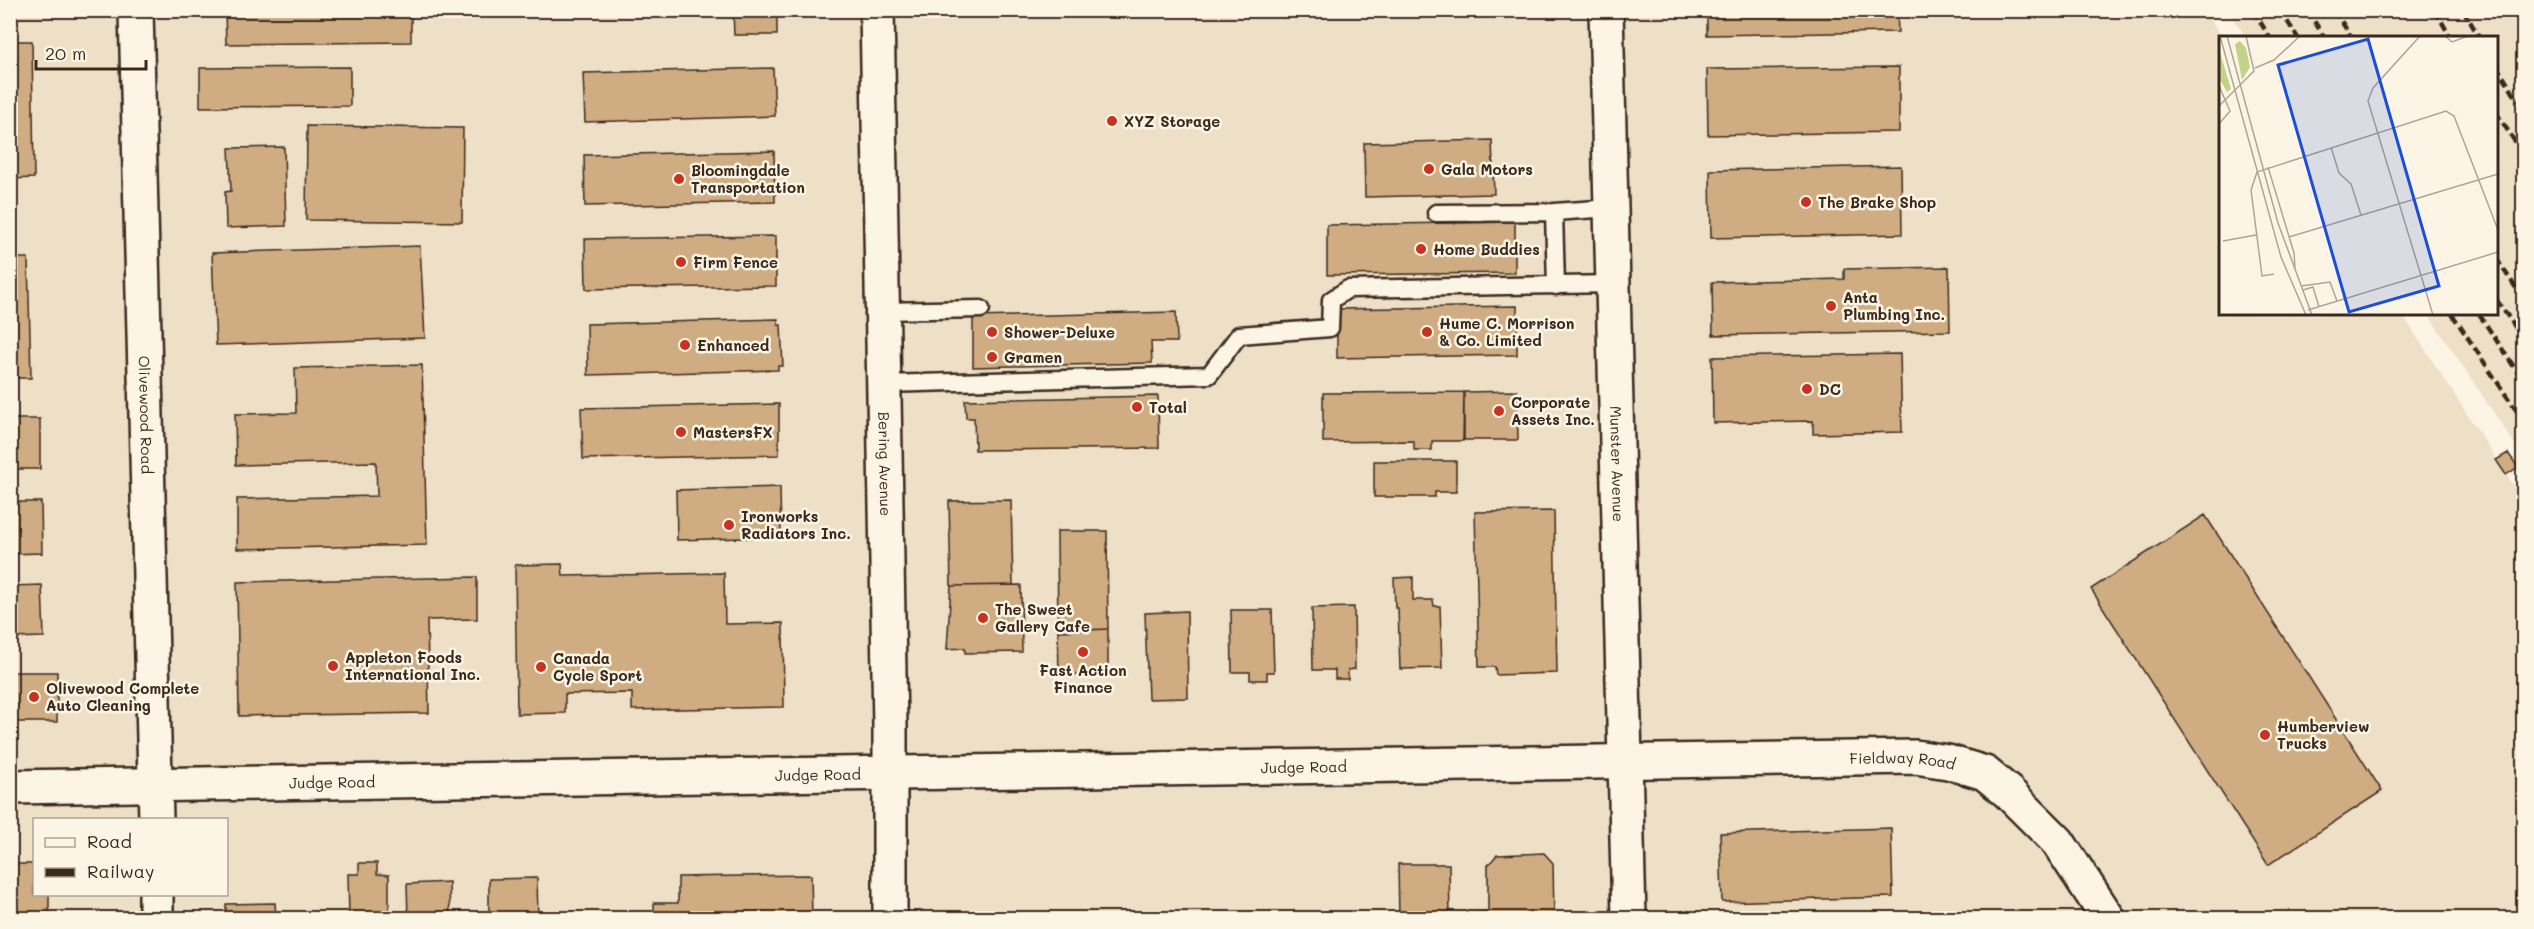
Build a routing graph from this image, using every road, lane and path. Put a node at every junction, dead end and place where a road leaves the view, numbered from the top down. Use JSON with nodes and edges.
{"nodes":[{"id":1,"x":136,"y":10,"type":"edge"},
{"id":2,"x":877,"y":10,"type":"edge"},
{"id":3,"x":1606,"y":10,"type":"edge"},
{"id":4,"x":1611,"y":208,"type":"junction"},
{"id":5,"x":1554,"y":212,"type":"junction"},
{"id":6,"x":1436,"y":213,"type":"dead end"},
{"id":7,"x":1613,"y":284,"type":"junction"},
{"id":8,"x":1556,"y":286,"type":"junction"},
{"id":9,"x":981,"y":309,"type":"dead end"},
{"id":10,"x":882,"y":311,"type":"junction"},
{"id":11,"x":884,"y":384,"type":"junction"},
{"id":12,"x":1626,"y":761,"type":"junction"},
{"id":13,"x":890,"y":772,"type":"junction"},
{"id":14,"x":156,"y":786,"type":"junction"},
{"id":15,"x":10,"y":787,"type":"edge"},
{"id":16,"x":156,"y":818,"type":"edge"},
{"id":17,"x":156,"y":896,"type":"edge"},
{"id":18,"x":156,"y":918,"type":"edge"},
{"id":19,"x":890,"y":918,"type":"edge"},
{"id":20,"x":1629,"y":918,"type":"edge"},
{"id":21,"x":2108,"y":918,"type":"edge"}],
"edges":[{"from":1,"to":14,"type":"street","name":"Olivewood Road"},
{"from":2,"to":10,"type":"street","name":"Bering Avenue"},
{"from":3,"to":4,"type":"street","name":"Munster Avenue"},
{"from":4,"to":5,"type":"lane"},
{"from":4,"to":7,"type":"street","name":"Munster Avenue"},
{"from":5,"to":6,"type":"lane"},
{"from":5,"to":8,"type":"lane"},
{"from":7,"to":8,"type":"lane"},
{"from":7,"to":12,"type":"street","name":"Munster Avenue"},
{"from":8,"to":11,"type":"lane"},
{"from":9,"to":10,"type":"lane"},
{"from":10,"to":11,"type":"street","name":"Bering Avenue"},
{"from":11,"to":13,"type":"street","name":"Bering Avenue"},
{"from":12,"to":13,"type":"street","name":"Judge Road"},
{"from":12,"to":20,"type":"street","name":"Munster Avenue"},
{"from":12,"to":21,"type":"street","name":"Fieldway Road"},
{"from":13,"to":14,"type":"street","name":"Judge Road"},
{"from":13,"to":19,"type":"street","name":"Bering Avenue"},
{"from":14,"to":15,"type":"street","name":"Judge Road"},
{"from":14,"to":16,"type":"street","name":"Olivewood Road"},
{"from":17,"to":18,"type":"street"}]}
